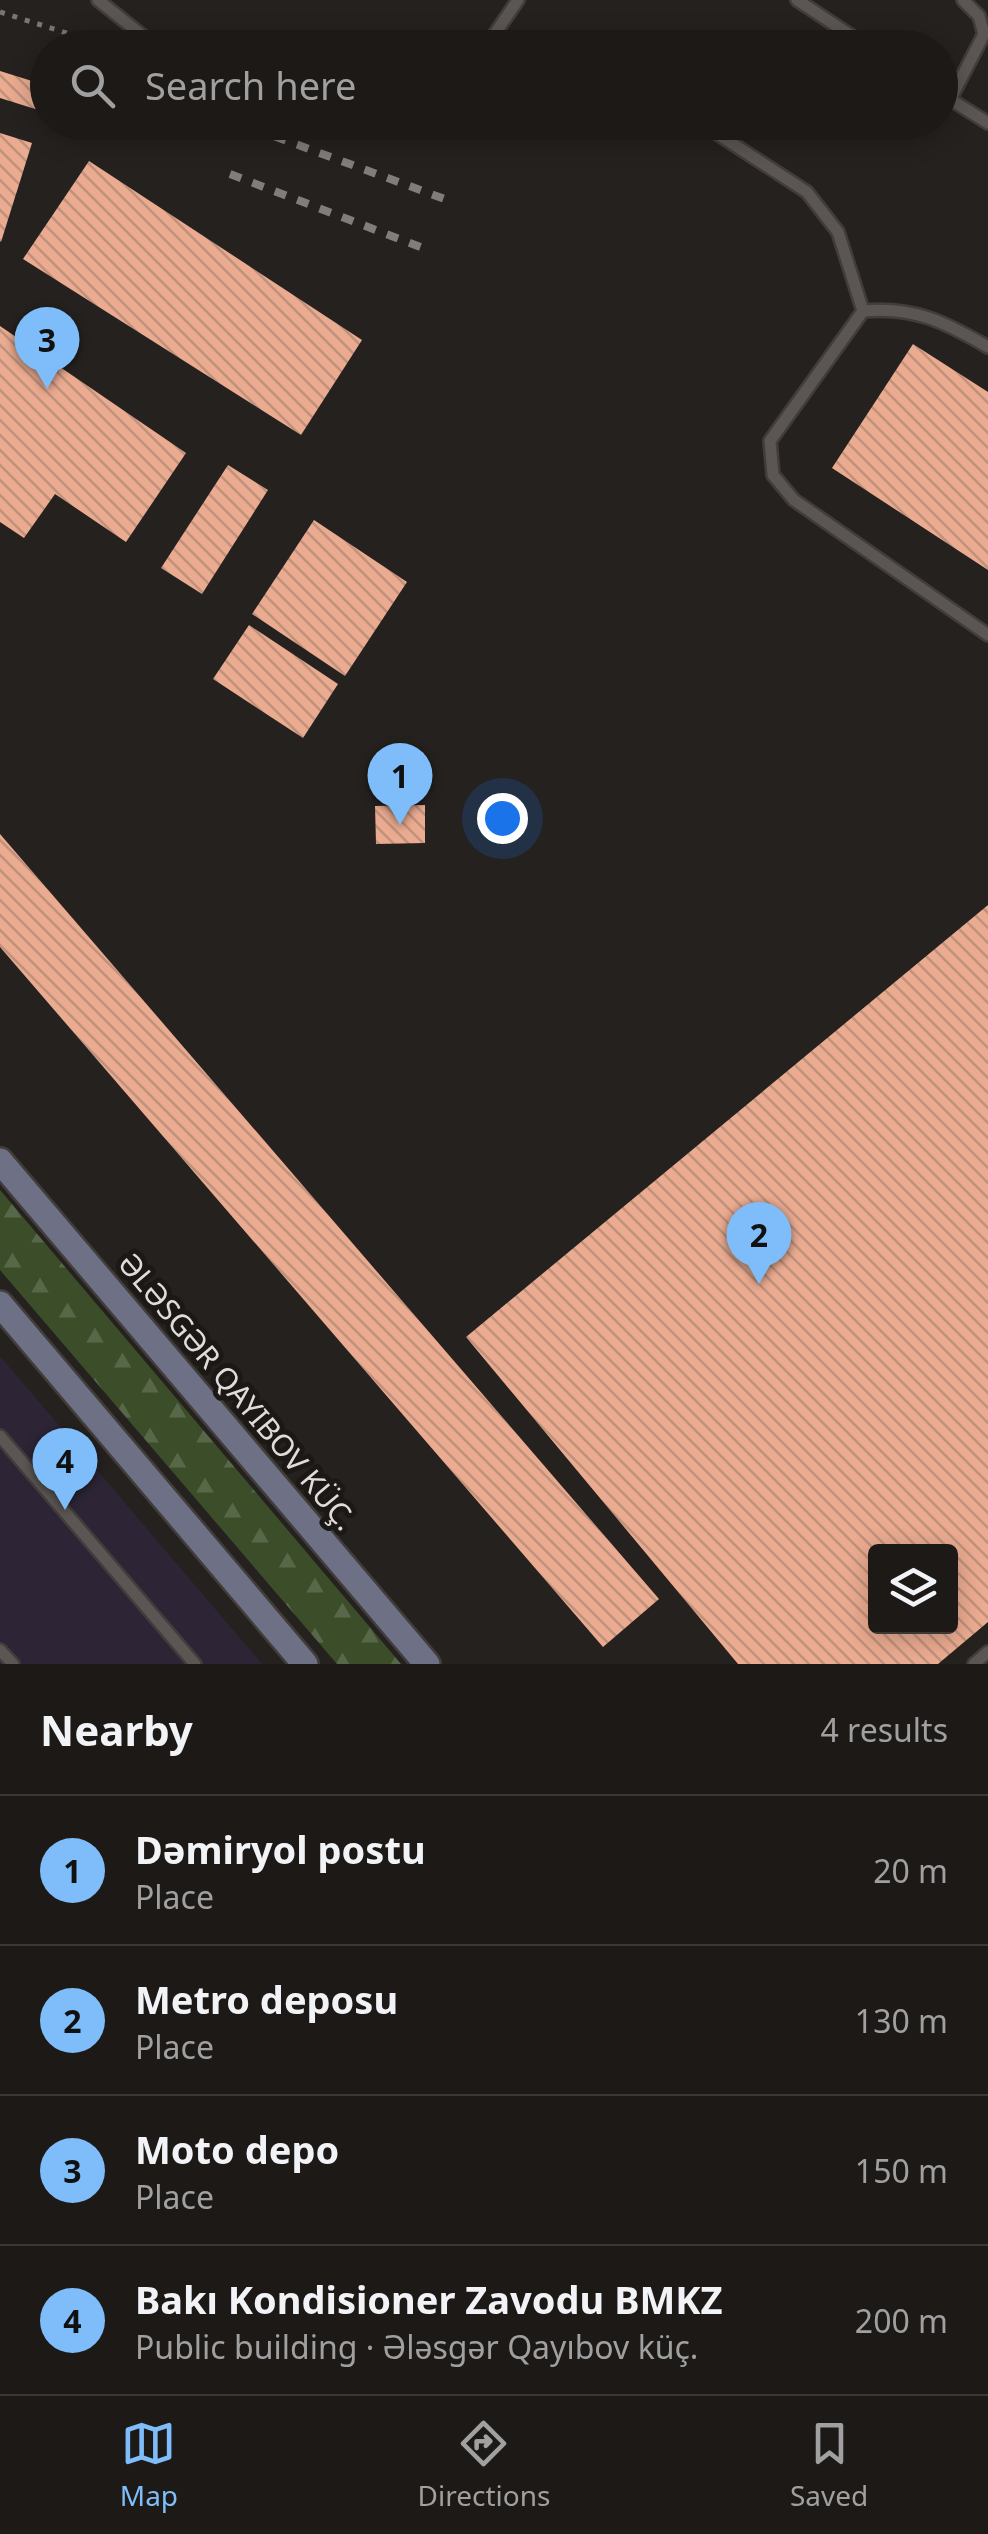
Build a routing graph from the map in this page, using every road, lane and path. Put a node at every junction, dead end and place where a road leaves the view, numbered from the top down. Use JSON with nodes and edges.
{"nodes":[{"id":1,"x":98,"y":0,"type":"edge"},
{"id":2,"x":518,"y":0,"type":"edge"},
{"id":3,"x":797,"y":0,"type":"edge"},
{"id":4,"x":963,"y":0,"type":"edge"},
{"id":5,"x":0,"y":12,"type":"edge"},
{"id":6,"x":57,"y":30,"type":"edge"},
{"id":7,"x":136,"y":30,"type":"edge"},
{"id":8,"x":497,"y":30,"type":"edge"},
{"id":9,"x":843,"y":30,"type":"edge"},
{"id":10,"x":958,"y":76,"type":"edge"},
{"id":11,"x":958,"y":105,"type":"edge"},
{"id":12,"x":988,"y":124,"type":"edge"},
{"id":13,"x":727,"y":140,"type":"edge"},
{"id":14,"x":862,"y":311,"type":"junction"},
{"id":15,"x":988,"y":348,"type":"edge"},
{"id":16,"x":988,"y":635,"type":"edge"},
{"id":17,"x":0,"y":1161,"type":"edge"},
{"id":18,"x":0,"y":1304,"type":"edge"},
{"id":19,"x":0,"y":1436,"type":"edge"},
{"id":20,"x":0,"y":1650,"type":"edge"},
{"id":21,"x":988,"y":1652,"type":"edge"},
{"id":22,"x":13,"y":1664,"type":"edge"},
{"id":23,"x":195,"y":1664,"type":"edge"},
{"id":24,"x":305,"y":1664,"type":"edge"},
{"id":25,"x":427,"y":1664,"type":"edge"},
{"id":26,"x":974,"y":1664,"type":"edge"}],
"edges":[{"from":1,"to":7,"type":"lane"},
{"from":2,"to":8,"type":"lane"},
{"from":3,"to":9,"type":"lane"},
{"from":4,"to":10,"type":"lane"},
{"from":5,"to":6,"type":"path"},
{"from":11,"to":12,"type":"lane"},
{"from":13,"to":14,"type":"lane"},
{"from":14,"to":15,"type":"lane"},
{"from":14,"to":16,"type":"lane"},
{"from":17,"to":25,"type":"main road"},
{"from":18,"to":24,"type":"main road"},
{"from":19,"to":23,"type":"lane"},
{"from":20,"to":22,"type":"lane"},
{"from":21,"to":26,"type":"lane"}]}
